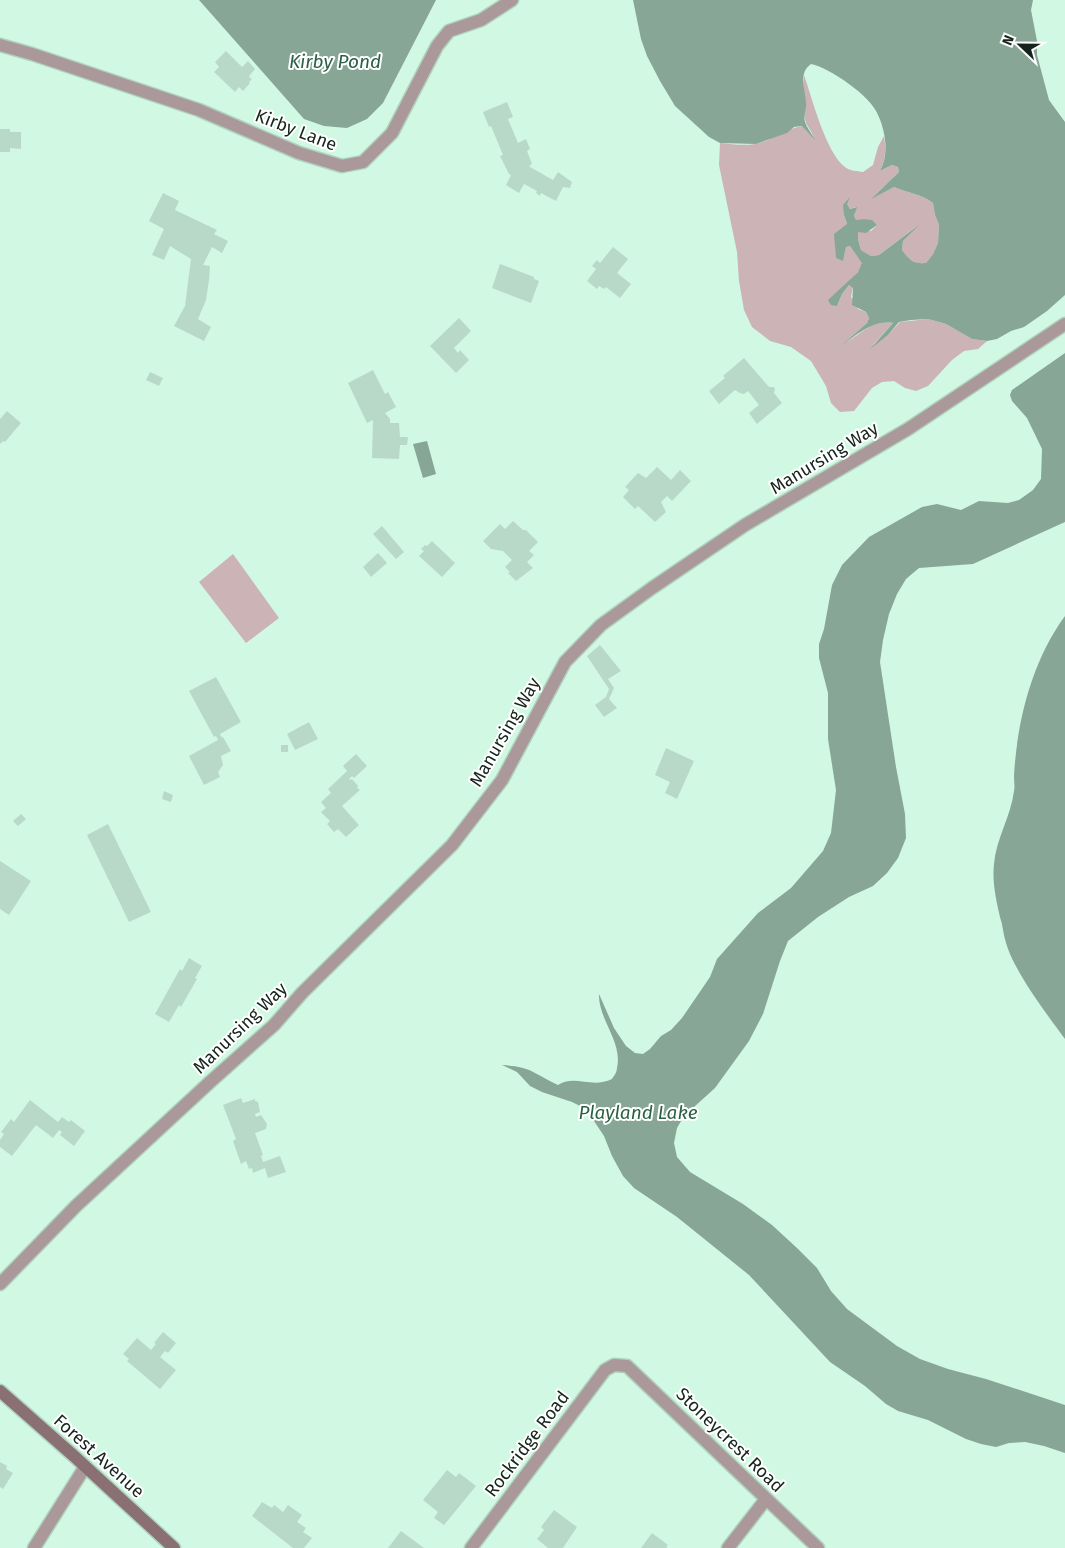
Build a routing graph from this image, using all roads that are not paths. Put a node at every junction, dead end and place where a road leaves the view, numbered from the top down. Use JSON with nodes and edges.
{"nodes":[{"id":1,"x":512,"y":0,"type":"edge"},
{"id":2,"x":0,"y":45,"type":"edge"},
{"id":3,"x":1065,"y":324,"type":"edge"},
{"id":4,"x":0,"y":1284,"type":"edge"},
{"id":5,"x":614,"y":1365,"type":"joint"},
{"id":6,"x":0,"y":1391,"type":"edge"},
{"id":7,"x":85,"y":1467,"type":"junction"},
{"id":8,"x":766,"y":1499,"type":"junction"},
{"id":9,"x":34,"y":1548,"type":"edge"},
{"id":10,"x":174,"y":1548,"type":"edge"},
{"id":11,"x":471,"y":1548,"type":"edge"},
{"id":12,"x":728,"y":1548,"type":"edge"},
{"id":13,"x":818,"y":1548,"type":"edge"}],
"edges":[{"from":1,"to":2,"type":"street","name":"Kirby Lane"},
{"from":3,"to":4,"type":"street","name":"Manursing Way"},
{"from":5,"to":8,"type":"street","name":"Stoneycrest Road"},
{"from":5,"to":11,"type":"street","name":"Rockridge Road"},
{"from":6,"to":7,"type":"street","name":"Forest Avenue"},
{"from":7,"to":9,"type":"street"},
{"from":7,"to":10,"type":"street","name":"Forest Avenue"},
{"from":8,"to":12,"type":"street"},
{"from":8,"to":13,"type":"street","name":"Stoneycrest Road"}]}
